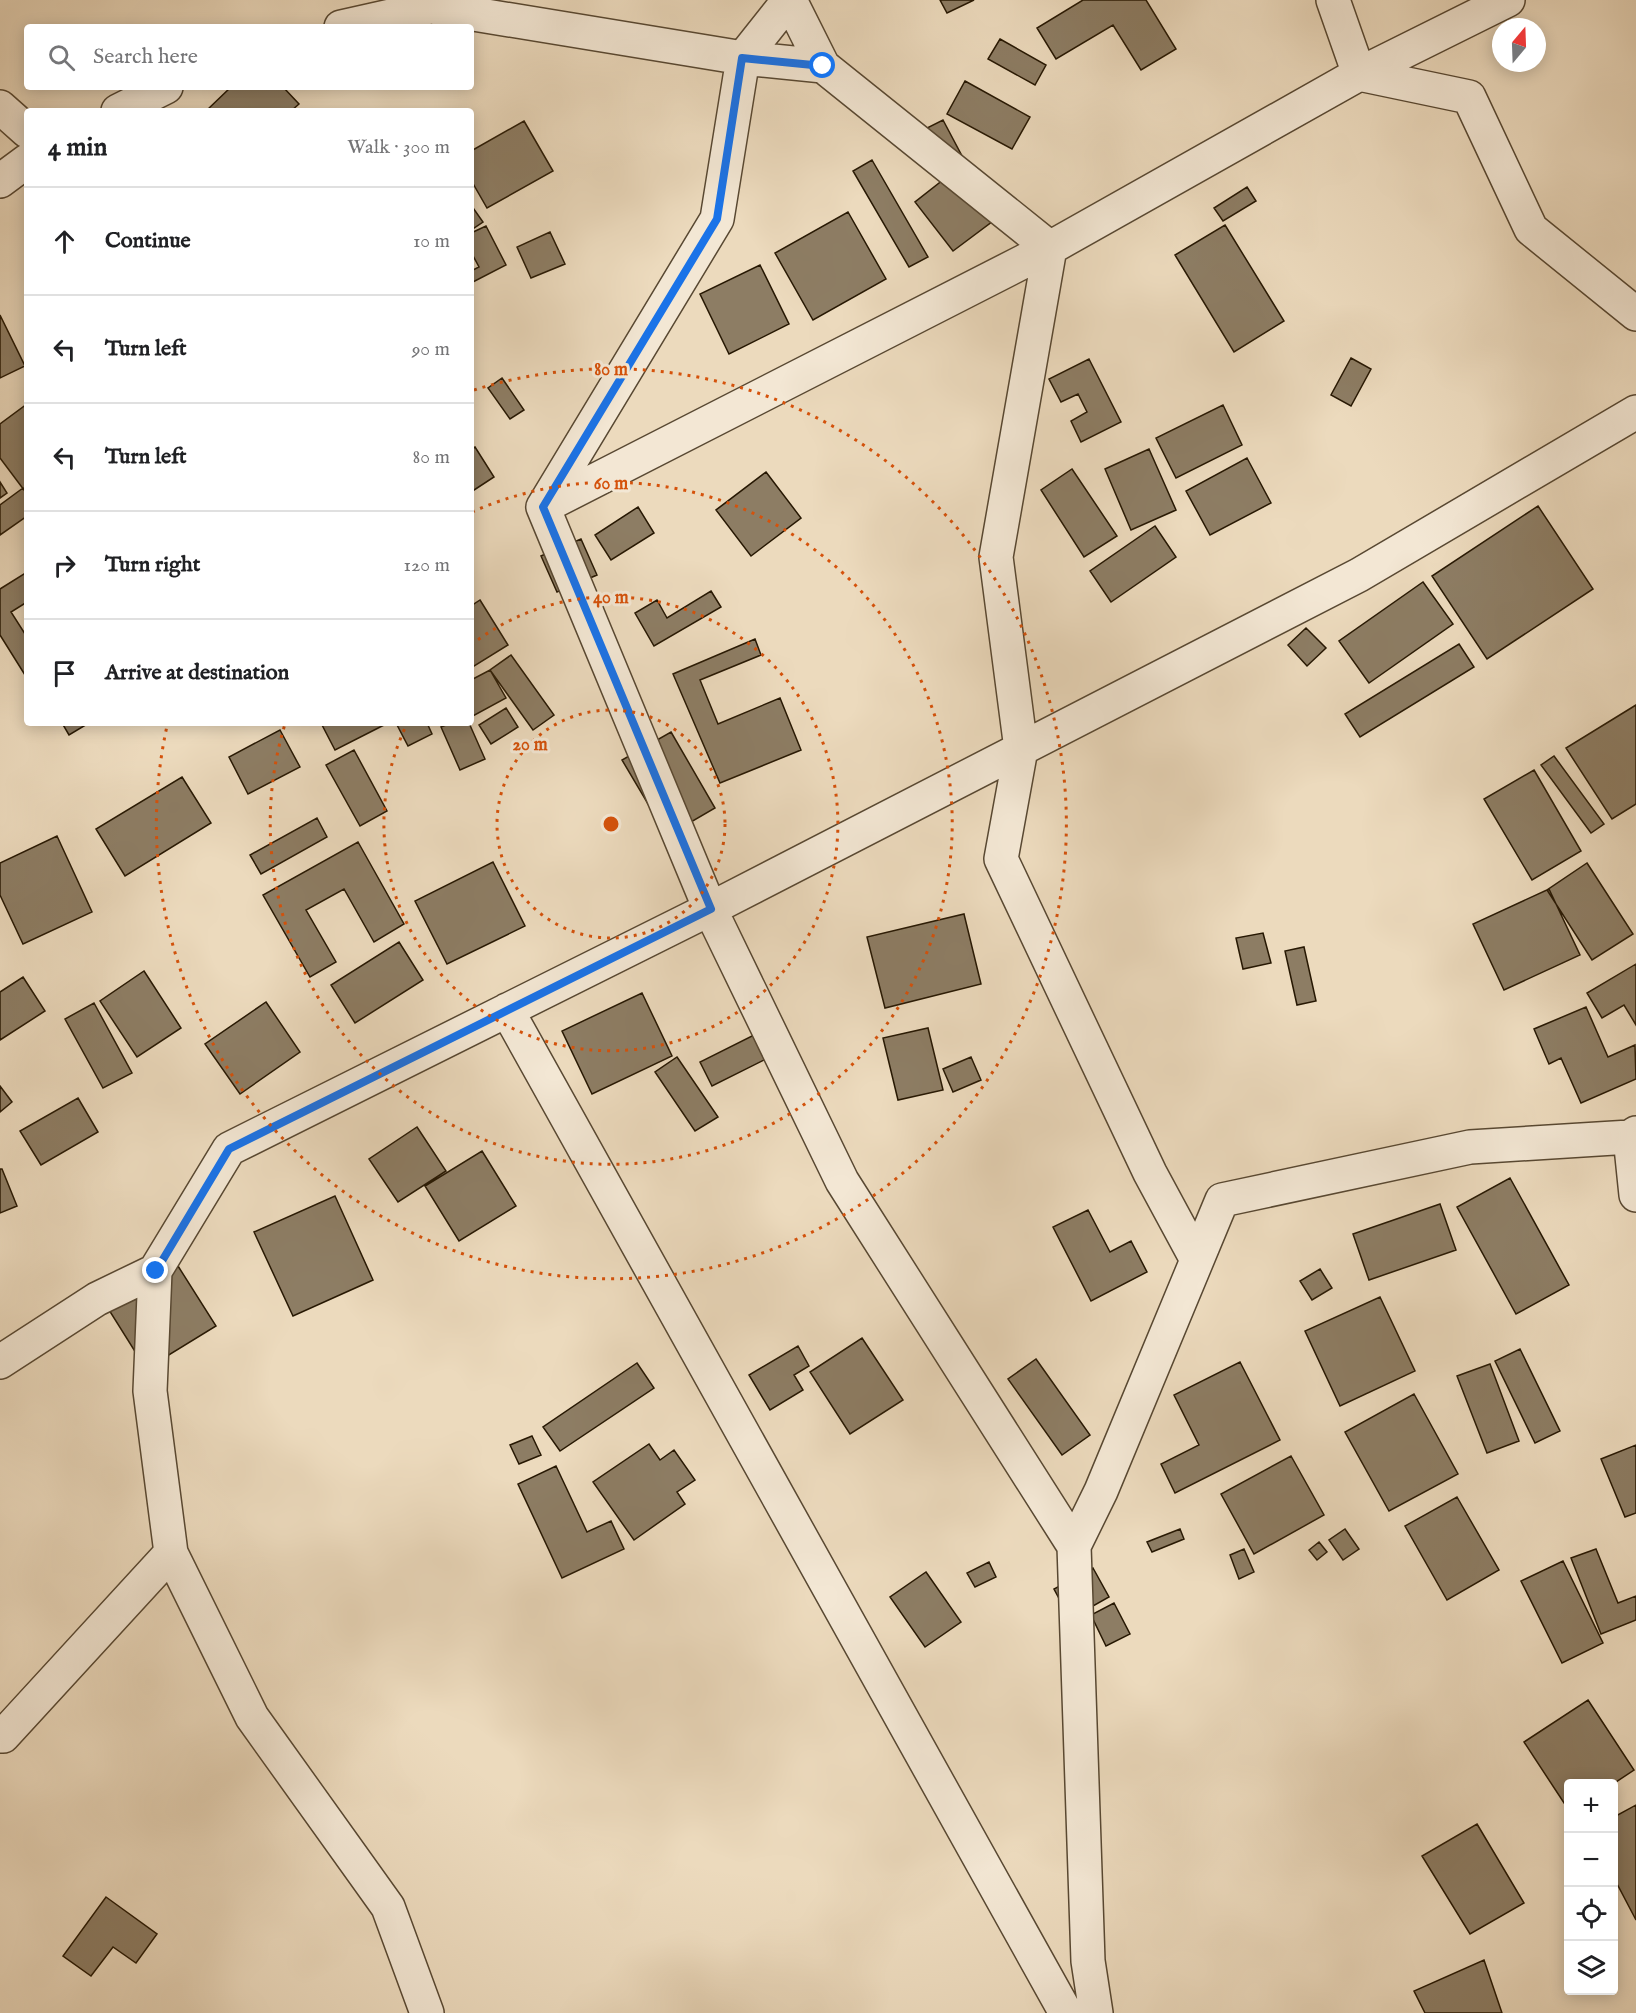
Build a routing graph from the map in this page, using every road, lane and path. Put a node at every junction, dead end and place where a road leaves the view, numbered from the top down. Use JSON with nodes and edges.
{"nodes":[{"id":1,"x":790,"y":0,"type":"edge"},
{"id":2,"x":1333,"y":0,"type":"edge"},
{"id":3,"x":1508,"y":0,"type":"edge"},
{"id":4,"x":355,"y":24,"type":"edge"},
{"id":5,"x":742,"y":58,"type":"junction"},
{"id":6,"x":823,"y":66,"type":"junction"},
{"id":7,"x":1359,"y":74,"type":"junction"},
{"id":8,"x":160,"y":90,"type":"edge"},
{"id":9,"x":0,"y":107,"type":"edge"},
{"id":10,"x":124,"y":108,"type":"edge"},
{"id":11,"x":24,"y":128,"type":"edge"},
{"id":12,"x":24,"y":163,"type":"edge"},
{"id":13,"x":0,"y":181,"type":"edge"},
{"id":14,"x":1050,"y":248,"type":"junction"},
{"id":15,"x":1636,"y":314,"type":"edge"},
{"id":16,"x":1636,"y":412,"type":"edge"},
{"id":17,"x":543,"y":507,"type":"junction"},
{"id":18,"x":1021,"y":749,"type":"junction"},
{"id":19,"x":711,"y":909,"type":"junction"},
{"id":20,"x":507,"y":1010,"type":"junction"},
{"id":21,"x":1633,"y":1135,"type":"edge"},
{"id":22,"x":1636,"y":1195,"type":"edge"},
{"id":23,"x":1197,"y":1260,"type":"junction"},
{"id":24,"x":156,"y":1271,"type":"junction"},
{"id":25,"x":0,"y":1362,"type":"edge"},
{"id":26,"x":1074,"y":1546,"type":"junction"},
{"id":27,"x":171,"y":1553,"type":"junction"},
{"id":28,"x":0,"y":1736,"type":"edge"},
{"id":29,"x":427,"y":2013,"type":"edge"},
{"id":30,"x":1066,"y":2013,"type":"edge"},
{"id":31,"x":1096,"y":2013,"type":"edge"}],
"edges":[{"from":1,"to":5,"type":"street"},
{"from":1,"to":6,"type":"street"},
{"from":2,"to":7,"type":"street"},
{"from":3,"to":7,"type":"street"},
{"from":4,"to":5,"type":"street"},
{"from":5,"to":6,"type":"street"},
{"from":5,"to":17,"type":"street"},
{"from":6,"to":14,"type":"street"},
{"from":7,"to":14,"type":"street"},
{"from":7,"to":15,"type":"street"},
{"from":8,"to":10,"type":"street"},
{"from":9,"to":11,"type":"street"},
{"from":12,"to":13,"type":"street"},
{"from":14,"to":17,"type":"street"},
{"from":14,"to":18,"type":"street"},
{"from":16,"to":18,"type":"street"},
{"from":17,"to":19,"type":"street"},
{"from":18,"to":19,"type":"street"},
{"from":18,"to":23,"type":"street"},
{"from":19,"to":20,"type":"street"},
{"from":19,"to":26,"type":"street"},
{"from":20,"to":24,"type":"street"},
{"from":20,"to":30,"type":"street"},
{"from":21,"to":22,"type":"street"},
{"from":21,"to":23,"type":"street"},
{"from":23,"to":26,"type":"street"},
{"from":24,"to":25,"type":"street"},
{"from":24,"to":27,"type":"street"},
{"from":26,"to":31,"type":"street"},
{"from":27,"to":28,"type":"street"},
{"from":27,"to":29,"type":"street"}]}
